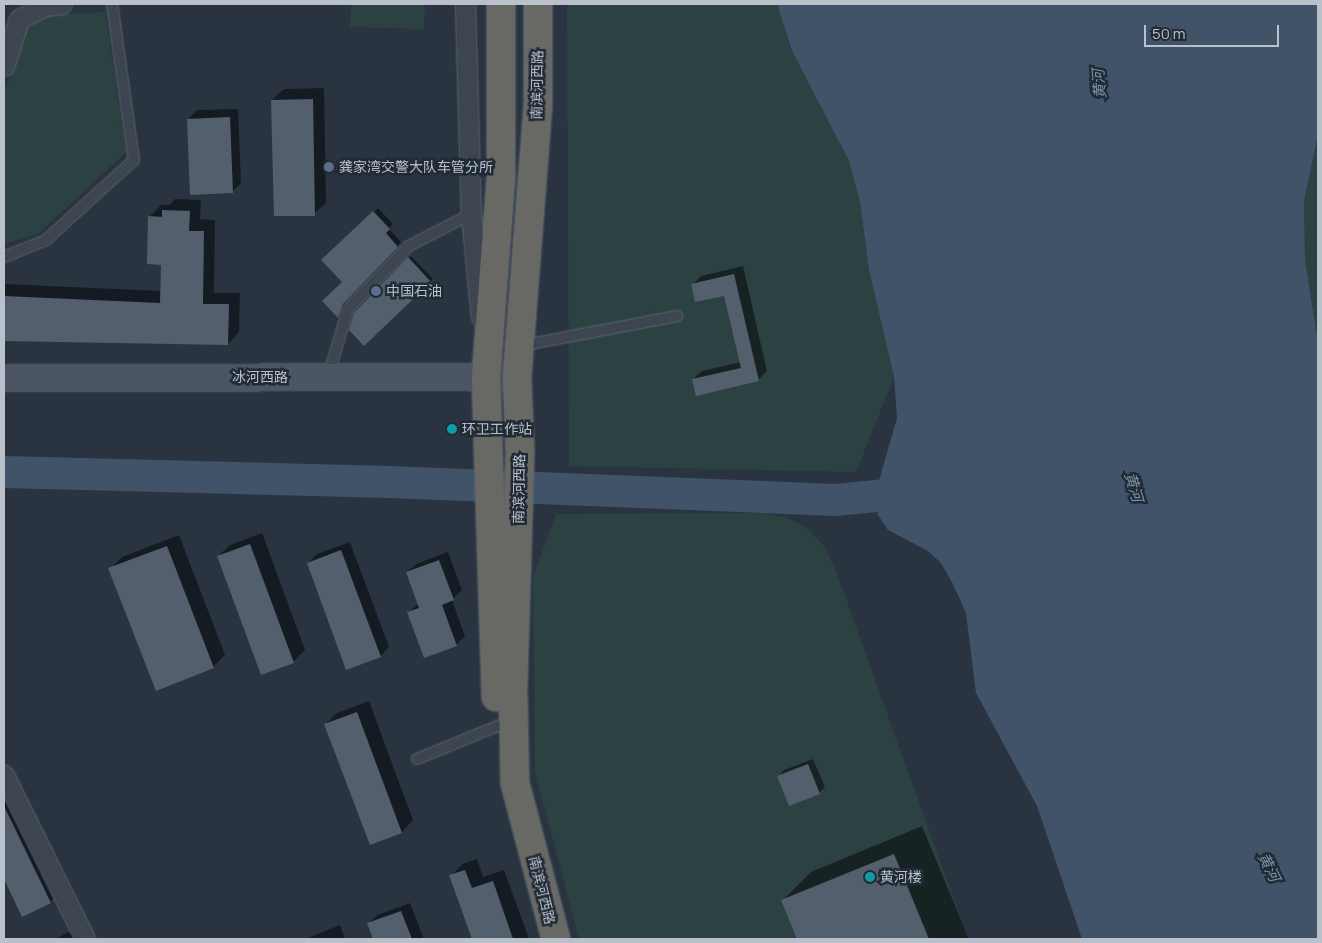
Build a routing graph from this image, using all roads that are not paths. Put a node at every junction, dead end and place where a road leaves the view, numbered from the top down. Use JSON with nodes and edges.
{"nodes":[{"id":1,"x":62,"y":4,"type":"edge"},
{"id":2,"x":112,"y":4,"type":"edge"},
{"id":3,"x":465,"y":4,"type":"edge"},
{"id":4,"x":501,"y":4,"type":"edge"},
{"id":5,"x":538,"y":4,"type":"edge"},
{"id":6,"x":4,"y":66,"type":"edge"},
{"id":7,"x":471,"y":214,"type":"junction"},
{"id":8,"x":4,"y":257,"type":"edge"},
{"id":9,"x":677,"y":316,"type":"dead end"},
{"id":10,"x":519,"y":346,"type":"junction"},
{"id":11,"x":328,"y":377,"type":"junction"},
{"id":12,"x":486,"y":377,"type":"junction"},
{"id":13,"x":517,"y":377,"type":"junction"},
{"id":14,"x":4,"y":378,"type":"edge"},
{"id":15,"x":498,"y":726,"type":"junction"},
{"id":16,"x":417,"y":759,"type":"dead end"},
{"id":17,"x":4,"y":775,"type":"edge"},
{"id":18,"x":85,"y":939,"type":"edge"},
{"id":19,"x":540,"y":939,"type":"edge"},
{"id":20,"x":556,"y":939,"type":"edge"}],
"edges":[{"from":1,"to":6,"type":"street"},
{"from":2,"to":8,"type":"lane"},
{"from":3,"to":7,"type":"street","name":"南滨河西路"},
{"from":4,"to":12,"type":"highway","name":"南滨河西路"},
{"from":5,"to":10,"type":"highway","name":"南滨河西路"},
{"from":7,"to":11,"type":"lane"},
{"from":7,"to":12,"type":"street","name":"南滨河西路"},
{"from":9,"to":10,"type":"lane"},
{"from":10,"to":13,"type":"highway","name":"南滨河西路"},
{"from":11,"to":12,"type":"main road","name":"冰河西路"},
{"from":11,"to":14,"type":"main road","name":"冰河西路"},
{"from":12,"to":13,"type":"main road","name":"冰河西路"},
{"from":12,"to":15,"type":"highway","name":"南滨河西路"},
{"from":13,"to":20,"type":"highway","name":"南滨河西路"},
{"from":15,"to":16,"type":"lane"},
{"from":15,"to":19,"type":"highway","name":"南滨河西路"},
{"from":17,"to":18,"type":"street"}]}
